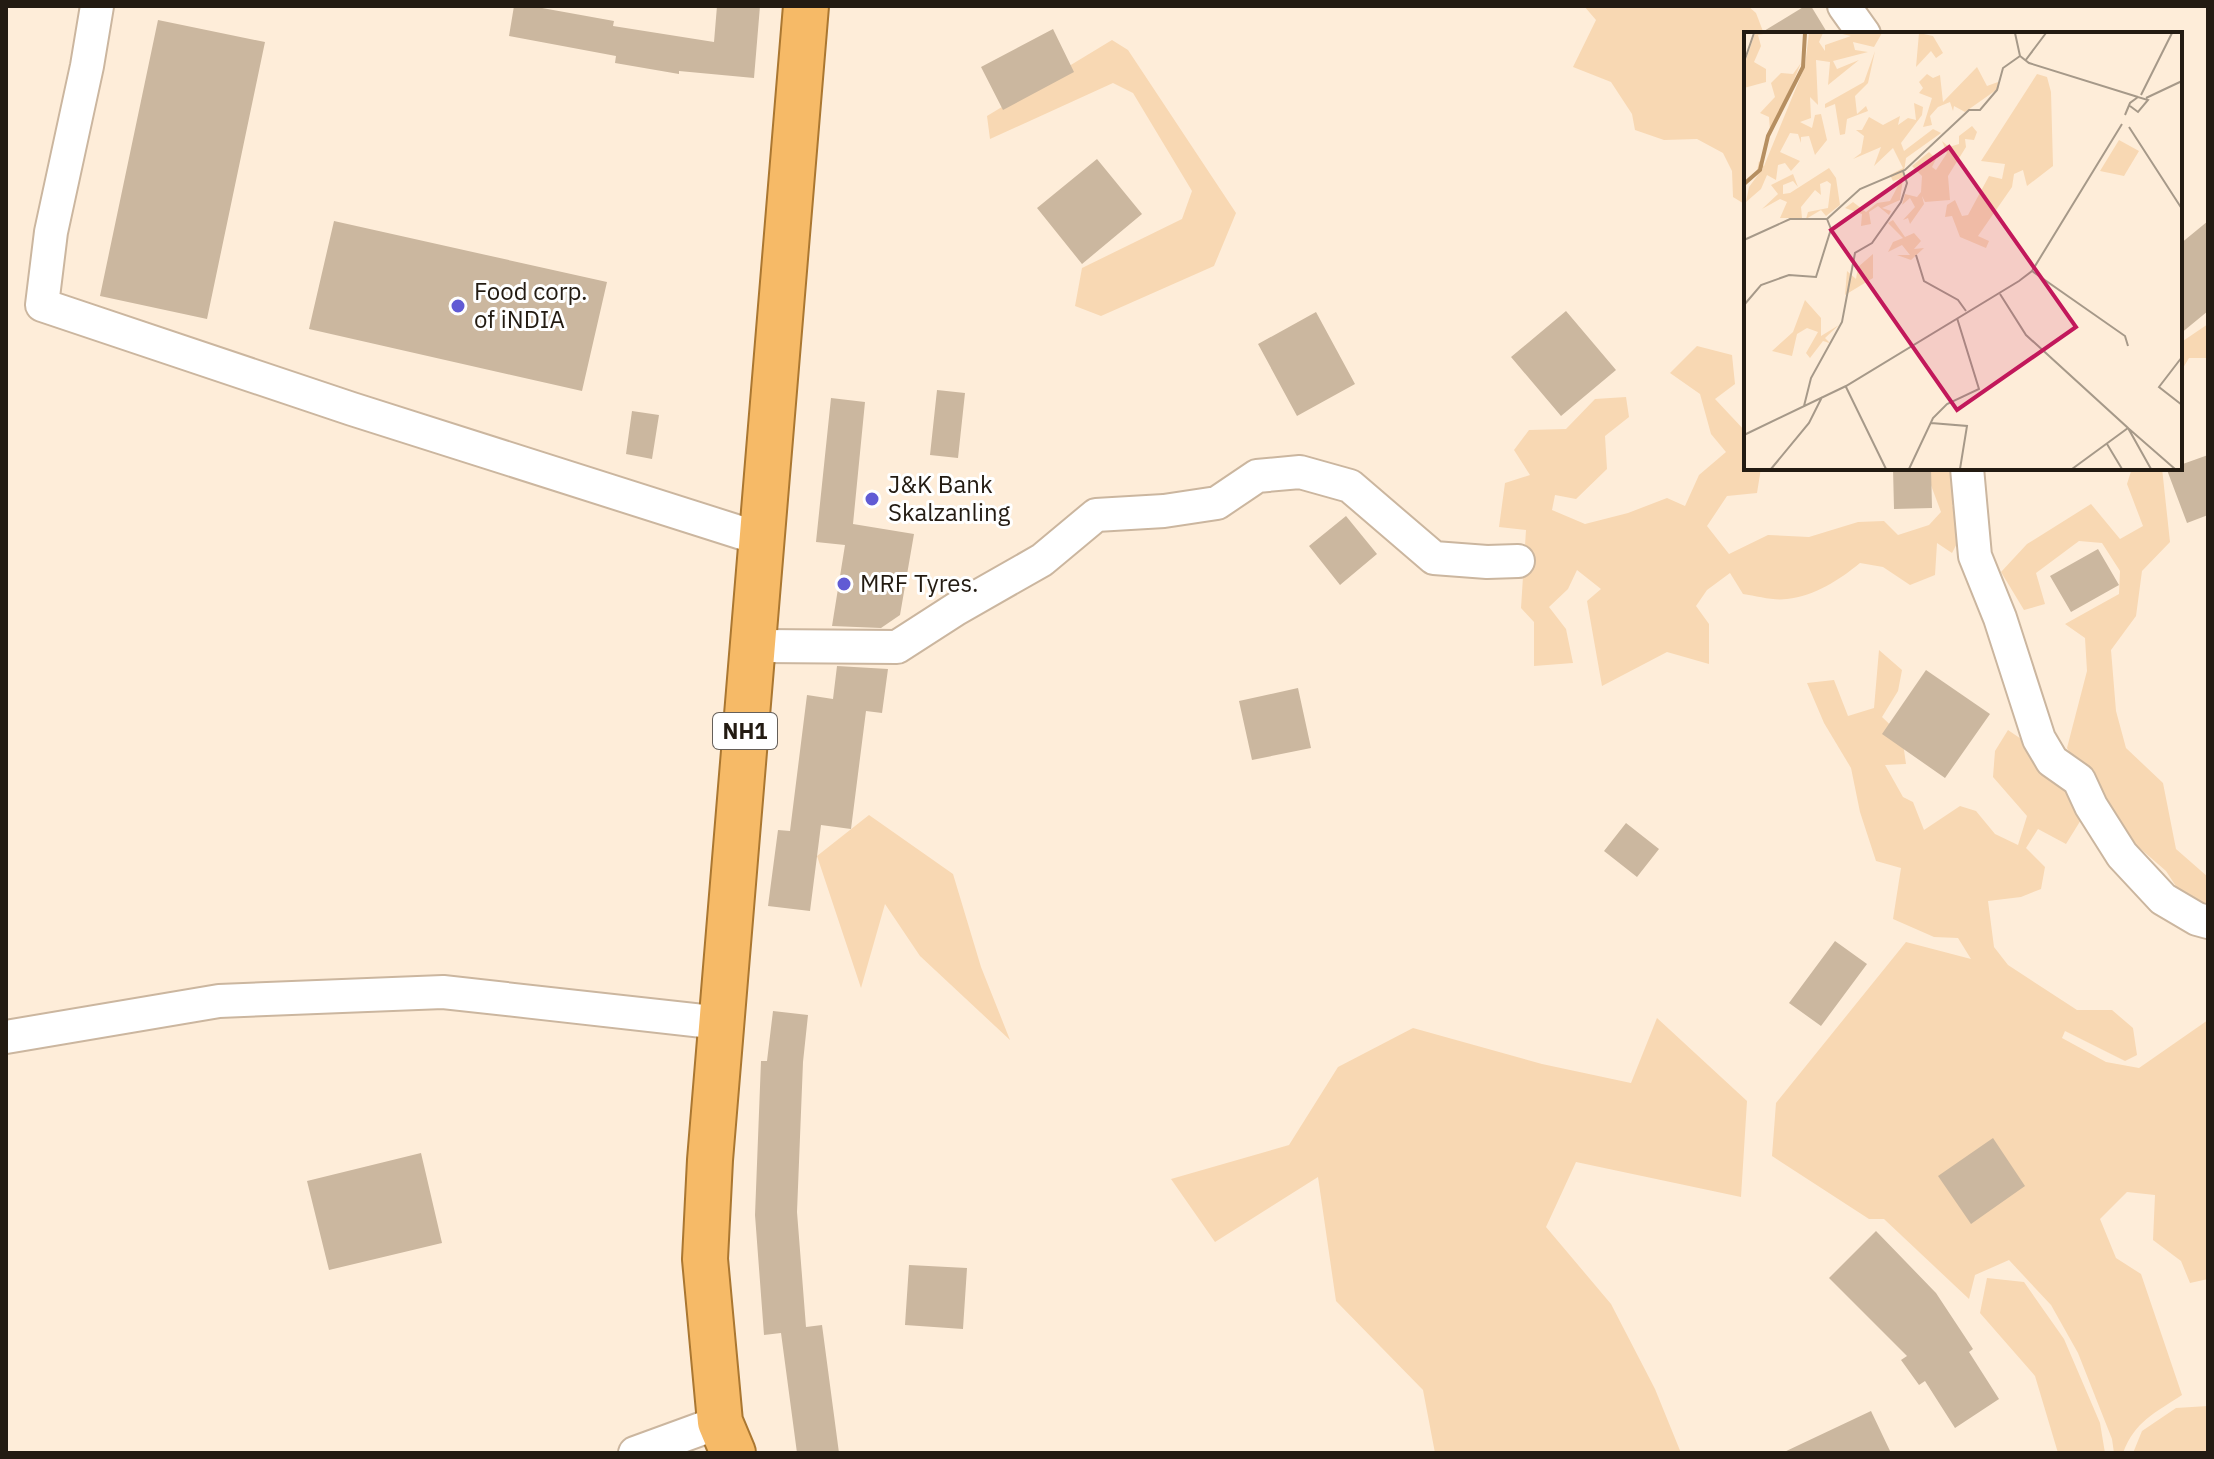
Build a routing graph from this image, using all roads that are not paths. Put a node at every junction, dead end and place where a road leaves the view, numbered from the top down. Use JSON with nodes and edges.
{"nodes":[{"id":1,"x":97,"y":6,"type":"edge"},
{"id":2,"x":806,"y":6,"type":"edge"},
{"id":3,"x":1844,"y":6,"type":"edge"},
{"id":4,"x":1863,"y":32,"type":"edge"},
{"id":5,"x":1967,"y":470,"type":"edge"},
{"id":6,"x":761,"y":539,"type":"junction"},
{"id":7,"x":1518,"y":561,"type":"dead end"},
{"id":8,"x":752,"y":646,"type":"junction"},
{"id":9,"x":2208,"y":922,"type":"edge"},
{"id":10,"x":721,"y":1023,"type":"junction"},
{"id":11,"x":6,"y":1037,"type":"edge"},
{"id":12,"x":726,"y":1438,"type":"edge"},
{"id":13,"x":635,"y":1453,"type":"edge"}],
"edges":[{"from":1,"to":6,"type":"street"},
{"from":2,"to":6,"type":"highway","number":"NH1"},
{"from":3,"to":4,"type":"street"},
{"from":5,"to":9,"type":"street"},
{"from":6,"to":8,"type":"highway","number":"NH1"},
{"from":7,"to":8,"type":"street"},
{"from":8,"to":10,"type":"highway","number":"NH1"},
{"from":10,"to":11,"type":"street"},
{"from":10,"to":12,"type":"highway","number":"NH1"},
{"from":12,"to":13,"type":"street"}]}
